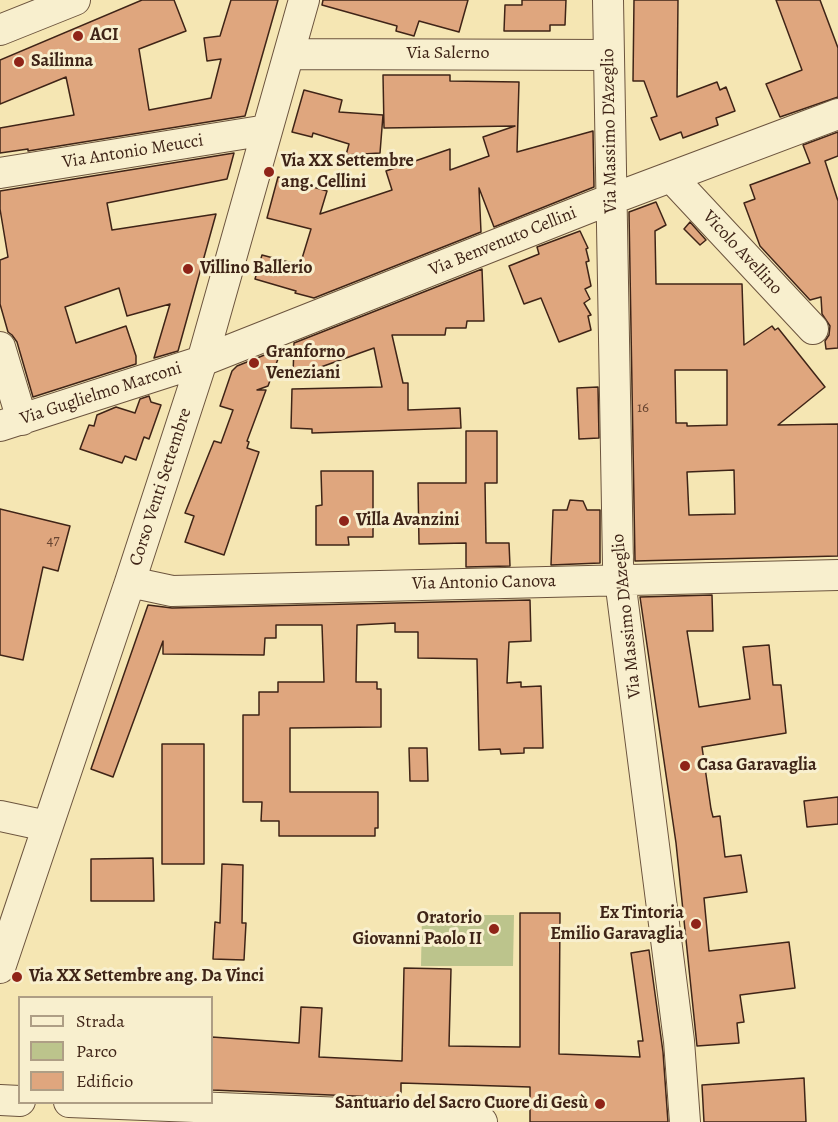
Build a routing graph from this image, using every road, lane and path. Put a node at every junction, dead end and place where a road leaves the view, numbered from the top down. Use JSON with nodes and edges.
{"nodes":[{"id":1,"x":75,"y":0,"type":"edge"},
{"id":2,"x":304,"y":0,"type":"edge"},
{"id":3,"x":608,"y":0,"type":"edge"},
{"id":4,"x":0,"y":30,"type":"edge"},
{"id":5,"x":289,"y":54,"type":"junction"},
{"id":6,"x":608,"y":55,"type":"junction"},
{"id":7,"x":838,"y":114,"type":"edge"},
{"id":8,"x":267,"y":130,"type":"junction"},
{"id":9,"x":0,"y":172,"type":"edge"},
{"id":10,"x":672,"y":178,"type":"junction"},
{"id":11,"x":612,"y":199,"type":"junction"},
{"id":12,"x":813,"y":329,"type":"dead end"},
{"id":13,"x":0,"y":347,"type":"edge"},
{"id":14,"x":202,"y":361,"type":"junction"},
{"id":15,"x":11,"y":423,"type":"edge"},
{"id":16,"x":838,"y":575,"type":"edge"},
{"id":17,"x":620,"y":579,"type":"junction"},
{"id":18,"x":130,"y":582,"type":"junction"},
{"id":19,"x":0,"y":816,"type":"edge"},
{"id":20,"x":47,"y":826,"type":"junction"},
{"id":21,"x":0,"y":968,"type":"edge"},
{"id":22,"x":0,"y":1100,"type":"edge"},
{"id":23,"x":18,"y":1101,"type":"edge"},
{"id":24,"x":118,"y":1104,"type":"edge"},
{"id":25,"x":482,"y":1122,"type":"edge"},
{"id":26,"x":685,"y":1122,"type":"edge"}],
"edges":[{"from":1,"to":4,"type":"street"},
{"from":2,"to":5,"type":"street","name":"Corso Venti Settembre"},
{"from":3,"to":6,"type":"street","name":"Via Massimo D'Azeglio"},
{"from":5,"to":6,"type":"street","name":"Via Salerno"},
{"from":5,"to":8,"type":"street","name":"Corso Venti Settembre"},
{"from":6,"to":11,"type":"street","name":"Via Massimo D'Azeglio"},
{"from":7,"to":10,"type":"street","name":"Via Benvenuto Cellini"},
{"from":8,"to":9,"type":"street","name":"Via Antonio Meucci"},
{"from":8,"to":14,"type":"street","name":"Corso Venti Settembre"},
{"from":10,"to":11,"type":"street","name":"Via Benvenuto Cellini"},
{"from":10,"to":12,"type":"street","name":"Vicolo Avellino"},
{"from":11,"to":14,"type":"street","name":"Via Benvenuto Cellini"},
{"from":11,"to":17,"type":"street","name":"Via Massimo D'Azeglio"},
{"from":13,"to":15,"type":"street"},
{"from":14,"to":15,"type":"street","name":"Via Guglielmo Marconi"},
{"from":14,"to":18,"type":"street","name":"Corso Venti Settembre"},
{"from":16,"to":17,"type":"street","name":"Via Antonio Canova"},
{"from":17,"to":18,"type":"street","name":"Via Antonio Canova"},
{"from":17,"to":26,"type":"street","name":"Via Massimo D'Azeglio"},
{"from":18,"to":20,"type":"street","name":"Corso Venti Settembre"},
{"from":19,"to":20,"type":"street"},
{"from":20,"to":21,"type":"street","name":"Corso Venti Settembre"},
{"from":22,"to":23,"type":"street"},
{"from":24,"to":25,"type":"street"}]}
